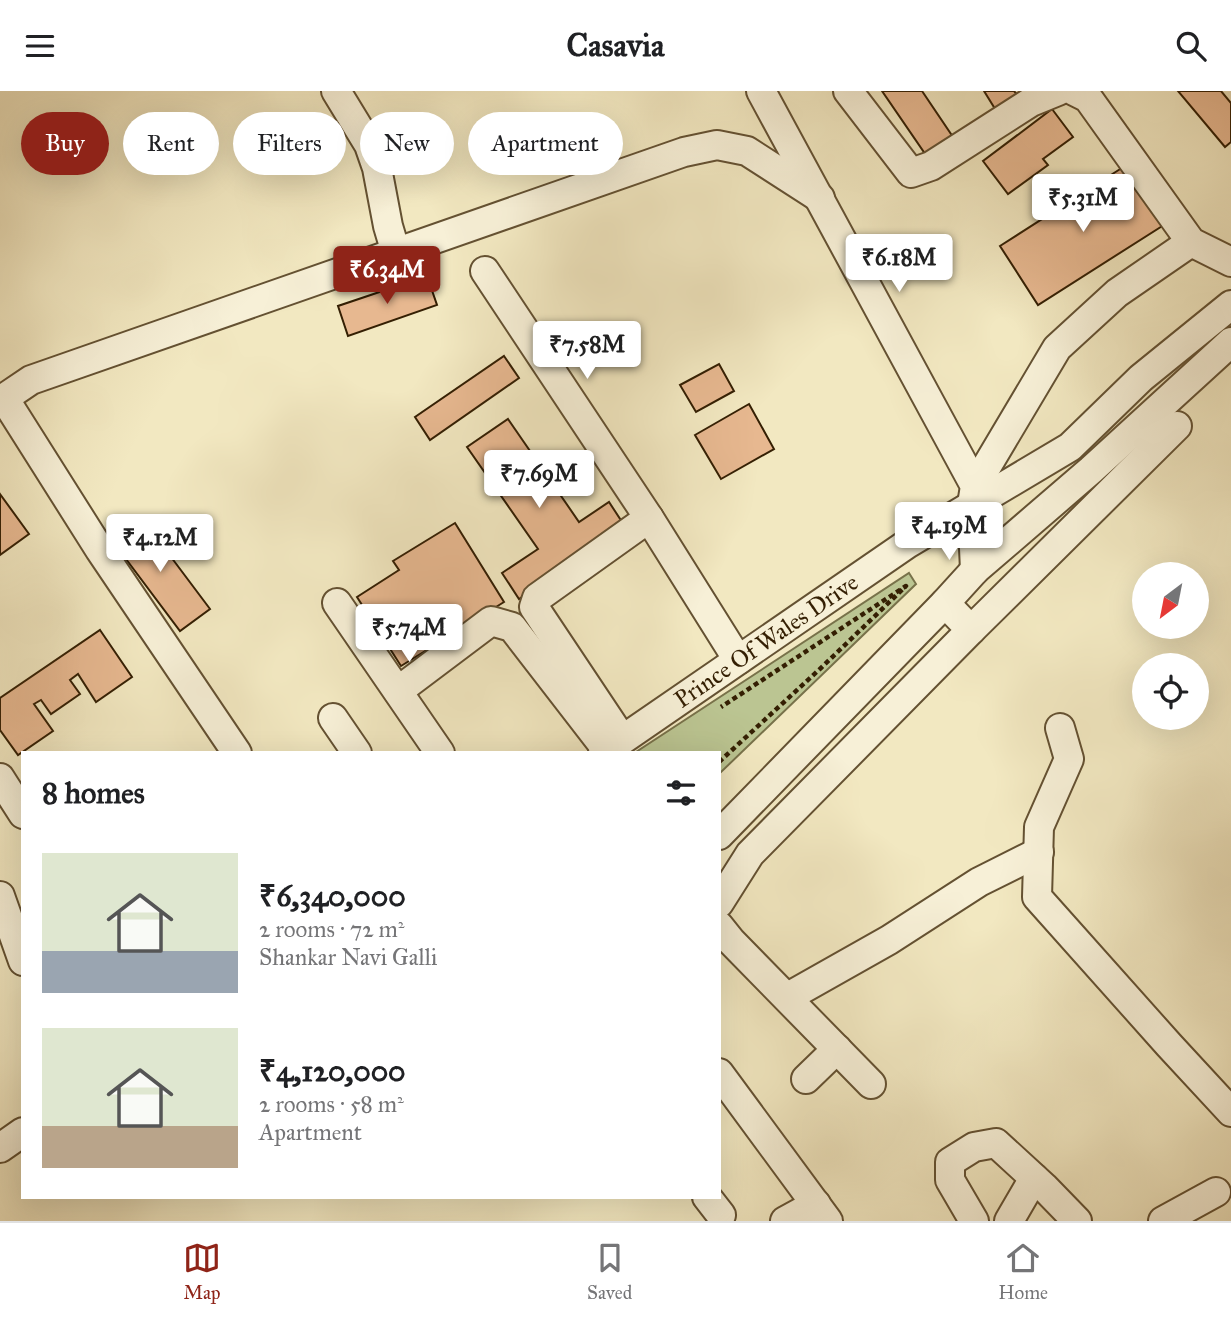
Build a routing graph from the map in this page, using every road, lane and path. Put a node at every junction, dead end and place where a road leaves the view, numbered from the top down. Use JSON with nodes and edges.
{"nodes":[{"id":1,"x":336,"y":91,"type":"edge"},
{"id":2,"x":761,"y":91,"type":"edge"},
{"id":3,"x":848,"y":91,"type":"edge"},
{"id":4,"x":1058,"y":91,"type":"edge"},
{"id":5,"x":1073,"y":91,"type":"edge"},
{"id":6,"x":820,"y":198,"type":"junction"},
{"id":7,"x":1191,"y":242,"type":"junction"},
{"id":8,"x":396,"y":253,"type":"junction"},
{"id":9,"x":1231,"y":263,"type":"edge"},
{"id":10,"x":485,"y":271,"type":"dead end"},
{"id":11,"x":1231,"y":305,"type":"edge"},
{"id":12,"x":1231,"y":342,"type":"edge"},
{"id":13,"x":2,"y":399,"type":"edge"},
{"id":14,"x":1177,"y":426,"type":"dead end"},
{"id":15,"x":973,"y":496,"type":"junction"},
{"id":16,"x":649,"y":518,"type":"junction"},
{"id":17,"x":975,"y":570,"type":"junction"},
{"id":18,"x":337,"y":603,"type":"dead end"},
{"id":19,"x":945,"y":603,"type":"junction"},
{"id":20,"x":971,"y":630,"type":"junction"},
{"id":21,"x":738,"y":660,"type":"junction"},
{"id":22,"x":398,"y":691,"type":"junction"},
{"id":23,"x":710,"y":713,"type":"dead end"},
{"id":24,"x":333,"y":718,"type":"dead end"},
{"id":25,"x":1060,"y":728,"type":"dead end"},
{"id":26,"x":611,"y":747,"type":"edge"},
{"id":27,"x":236,"y":751,"type":"edge"},
{"id":28,"x":356,"y":751,"type":"edge"},
{"id":29,"x":439,"y":751,"type":"edge"},
{"id":30,"x":721,"y":760,"type":"edge"},
{"id":31,"x":0,"y":778,"type":"edge"},
{"id":32,"x":21,"y":811,"type":"edge"},
{"id":33,"x":721,"y":833,"type":"edge"},
{"id":34,"x":1039,"y":852,"type":"junction"},
{"id":35,"x":0,"y":896,"type":"edge"},
{"id":36,"x":721,"y":900,"type":"edge"},
{"id":37,"x":721,"y":928,"type":"edge"},
{"id":38,"x":21,"y":955,"type":"edge"},
{"id":39,"x":788,"y":997,"type":"junction"},
{"id":40,"x":837,"y":1049,"type":"junction"},
{"id":41,"x":721,"y":1076,"type":"edge"},
{"id":42,"x":806,"y":1079,"type":"dead end"},
{"id":43,"x":871,"y":1084,"type":"dead end"},
{"id":44,"x":1231,"y":1112,"type":"edge"},
{"id":45,"x":21,"y":1133,"type":"edge"},
{"id":46,"x":0,"y":1148,"type":"edge"},
{"id":47,"x":1034,"y":1178,"type":"junction"},
{"id":48,"x":1216,"y":1192,"type":"dead end"},
{"id":49,"x":822,"y":1212,"type":"edge"},
{"id":50,"x":785,"y":1221,"type":"edge"},
{"id":51,"x":974,"y":1221,"type":"edge"},
{"id":52,"x":1009,"y":1221,"type":"edge"},
{"id":53,"x":1077,"y":1221,"type":"edge"},
{"id":54,"x":1163,"y":1221,"type":"edge"}],
"edges":[{"from":1,"to":8,"type":"street"},
{"from":2,"to":6,"type":"street"},
{"from":3,"to":4,"type":"street"},
{"from":5,"to":7,"type":"street"},
{"from":6,"to":8,"type":"street"},
{"from":6,"to":15,"type":"street"},
{"from":7,"to":9,"type":"street"},
{"from":7,"to":15,"type":"street"},
{"from":8,"to":13,"type":"street"},
{"from":10,"to":16,"type":"street"},
{"from":11,"to":15,"type":"street","name":"Prince Of Wales Drive"},
{"from":12,"to":17,"type":"street"},
{"from":13,"to":27,"type":"street"},
{"from":14,"to":20,"type":"street"},
{"from":15,"to":17,"type":"street"},
{"from":15,"to":21,"type":"street","name":"Prince Of Wales Drive"},
{"from":16,"to":21,"type":"street"},
{"from":16,"to":26,"type":"street"},
{"from":17,"to":19,"type":"street"},
{"from":18,"to":22,"type":"street"},
{"from":19,"to":20,"type":"street"},
{"from":19,"to":33,"type":"street"},
{"from":20,"to":36,"type":"street"},
{"from":21,"to":26,"type":"street","name":"Prince Of Wales Drive"},
{"from":22,"to":26,"type":"street"},
{"from":22,"to":29,"type":"street"},
{"from":23,"to":30,"type":"path"},
{"from":24,"to":28,"type":"street"},
{"from":25,"to":34,"type":"street"},
{"from":31,"to":32,"type":"street"},
{"from":34,"to":39,"type":"street"},
{"from":34,"to":44,"type":"street"},
{"from":35,"to":38,"type":"street"},
{"from":37,"to":39,"type":"street"},
{"from":39,"to":40,"type":"street"},
{"from":40,"to":42,"type":"street"},
{"from":40,"to":43,"type":"street"},
{"from":41,"to":49,"type":"street"},
{"from":45,"to":46,"type":"street"},
{"from":47,"to":51,"type":"street"},
{"from":47,"to":52,"type":"street"},
{"from":47,"to":53,"type":"street"},
{"from":48,"to":54,"type":"street"},
{"from":49,"to":50,"type":"street"}]}
